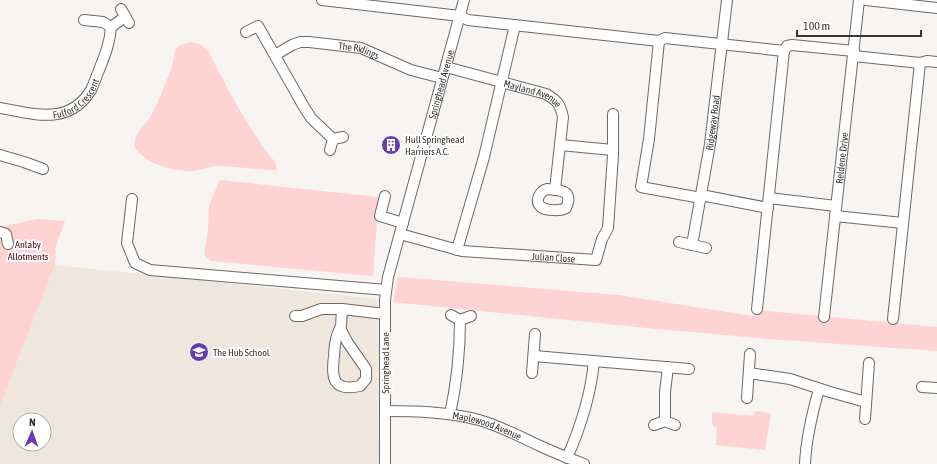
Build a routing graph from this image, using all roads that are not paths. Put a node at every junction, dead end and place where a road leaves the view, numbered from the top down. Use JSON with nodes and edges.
{"nodes":[{"id":1,"x":322,"y":0,"type":"edge"},
{"id":2,"x":464,"y":0,"type":"edge"},
{"id":3,"x":727,"y":0,"type":"edge"},
{"id":4,"x":859,"y":0,"type":"edge"},
{"id":5,"x":866,"y":0,"type":"edge"},
{"id":6,"x":931,"y":5,"type":"edge"},
{"id":7,"x":460,"y":16,"type":"junction"},
{"id":8,"x":125,"y":17,"type":"dead end"},
{"id":9,"x":84,"y":20,"type":"dead end"},
{"id":10,"x":515,"y":25,"type":"junction"},
{"id":11,"x":111,"y":27,"type":"junction"},
{"id":12,"x":246,"y":32,"type":"dead end"},
{"id":13,"x":659,"y":41,"type":"junction"},
{"id":14,"x":722,"y":44,"type":"junction"},
{"id":15,"x":784,"y":50,"type":"junction"},
{"id":16,"x":854,"y":54,"type":"junction"},
{"id":17,"x":275,"y":55,"type":"junction"},
{"id":18,"x":937,"y":62,"type":"edge"},
{"id":19,"x":920,"y":63,"type":"junction"},
{"id":20,"x":446,"y":67,"type":"junction"},
{"id":21,"x":442,"y":78,"type":"junction"},
{"id":22,"x":501,"y":82,"type":"junction"},
{"id":23,"x":0,"y":108,"type":"edge"},
{"id":24,"x":613,"y":114,"type":"dead end"},
{"id":25,"x":344,"y":137,"type":"dead end"},
{"id":26,"x":333,"y":139,"type":"junction"},
{"id":27,"x":560,"y":145,"type":"junction"},
{"id":28,"x":330,"y":150,"type":"dead end"},
{"id":29,"x":613,"y":150,"type":"junction"},
{"id":30,"x":0,"y":156,"type":"edge"},
{"id":31,"x":43,"y":169,"type":"dead end"},
{"id":32,"x":555,"y":190,"type":"dead end"},
{"id":33,"x":385,"y":196,"type":"dead end"},
{"id":34,"x":701,"y":197,"type":"junction"},
{"id":35,"x":132,"y":199,"type":"dead end"},
{"id":36,"x":769,"y":203,"type":"junction"},
{"id":37,"x":836,"y":211,"type":"junction"},
{"id":38,"x":403,"y":223,"type":"junction"},
{"id":39,"x":903,"y":223,"type":"junction"},
{"id":40,"x":0,"y":232,"type":"edge"},
{"id":41,"x":400,"y":234,"type":"junction"},
{"id":42,"x":679,"y":242,"type":"dead end"},
{"id":43,"x":8,"y":244,"type":"dead end"},
{"id":44,"x":692,"y":245,"type":"junction"},
{"id":45,"x":706,"y":248,"type":"dead end"},
{"id":46,"x":457,"y":250,"type":"junction"},
{"id":47,"x":392,"y":262,"type":"joint"},
{"id":48,"x":386,"y":290,"type":"junction"},
{"id":49,"x":342,"y":309,"type":"junction"},
{"id":50,"x":757,"y":309,"type":"dead end"},
{"id":51,"x":385,"y":314,"type":"junction"},
{"id":52,"x":451,"y":315,"type":"dead end"},
{"id":53,"x":295,"y":316,"type":"dead end"},
{"id":54,"x":471,"y":316,"type":"dead end"},
{"id":55,"x":824,"y":317,"type":"dead end"},
{"id":56,"x":893,"y":319,"type":"dead end"},
{"id":57,"x":460,"y":320,"type":"junction"},
{"id":58,"x":340,"y":328,"type":"junction"},
{"id":59,"x":535,"y":334,"type":"dead end"},
{"id":60,"x":750,"y":354,"type":"dead end"},
{"id":61,"x":534,"y":356,"type":"junction"},
{"id":62,"x":594,"y":361,"type":"junction"},
{"id":63,"x":869,"y":363,"type":"dead end"},
{"id":64,"x":668,"y":367,"type":"junction"},
{"id":65,"x":688,"y":369,"type":"dead end"},
{"id":66,"x":532,"y":373,"type":"dead end"},
{"id":67,"x":749,"y":373,"type":"junction"},
{"id":68,"x":922,"y":387,"type":"dead end"},
{"id":69,"x":937,"y":388,"type":"edge"},
{"id":70,"x":819,"y":389,"type":"junction"},
{"id":71,"x":747,"y":398,"type":"dead end"},
{"id":72,"x":866,"y":402,"type":"junction"},
{"id":73,"x":386,"y":411,"type":"junction"},
{"id":74,"x":450,"y":414,"type":"junction"},
{"id":75,"x":866,"y":419,"type":"dead end"},
{"id":76,"x":665,"y":421,"type":"junction"},
{"id":77,"x":654,"y":424,"type":"dead end"},
{"id":78,"x":675,"y":425,"type":"dead end"},
{"id":79,"x":567,"y":458,"type":"junction"},
{"id":80,"x":385,"y":464,"type":"edge"},
{"id":81,"x":584,"y":464,"type":"edge"},
{"id":82,"x":805,"y":464,"type":"edge"}],
"edges":[{"from":1,"to":7,"type":"street"},
{"from":2,"to":7,"type":"street","name":"Springhead Avenue"},
{"from":3,"to":14,"type":"street","name":"Ridgeway Road"},
{"from":4,"to":16,"type":"street","name":"Reldene Drive"},
{"from":5,"to":6,"type":"street"},
{"from":7,"to":10,"type":"street"},
{"from":7,"to":20,"type":"street","name":"Springhead Avenue"},
{"from":8,"to":11,"type":"street"},
{"from":9,"to":11,"type":"street"},
{"from":10,"to":13,"type":"street"},
{"from":10,"to":22,"type":"street"},
{"from":11,"to":23,"type":"street","name":"Fulford Crescent"},
{"from":12,"to":17,"type":"street"},
{"from":13,"to":14,"type":"street"},
{"from":13,"to":34,"type":"street"},
{"from":14,"to":15,"type":"street"},
{"from":14,"to":34,"type":"street","name":"Ridgeway Road"},
{"from":15,"to":16,"type":"street"},
{"from":15,"to":36,"type":"street"},
{"from":16,"to":19,"type":"street"},
{"from":16,"to":37,"type":"street","name":"Reldene Drive"},
{"from":17,"to":21,"type":"street","name":"The Ridings"},
{"from":17,"to":26,"type":"street"},
{"from":18,"to":19,"type":"street"},
{"from":19,"to":39,"type":"street"},
{"from":20,"to":21,"type":"street","name":"Springhead Avenue"},
{"from":20,"to":22,"type":"street","name":"Mayland Avenue"},
{"from":21,"to":38,"type":"street","name":"Springhead Avenue"},
{"from":22,"to":27,"type":"street","name":"Mayland Avenue"},
{"from":22,"to":46,"type":"street"},
{"from":24,"to":29,"type":"street"},
{"from":25,"to":26,"type":"street"},
{"from":26,"to":28,"type":"street"},
{"from":27,"to":29,"type":"street"},
{"from":27,"to":32,"type":"street","name":"Mayland Avenue"},
{"from":29,"to":46,"type":"street","name":"Julian Close"},
{"from":30,"to":31,"type":"street"},
{"from":33,"to":38,"type":"street"},
{"from":34,"to":36,"type":"street"},
{"from":34,"to":44,"type":"street","name":"Ridgeway Road"},
{"from":35,"to":48,"type":"street"},
{"from":36,"to":37,"type":"street"},
{"from":36,"to":50,"type":"street"},
{"from":37,"to":39,"type":"street"},
{"from":37,"to":55,"type":"street","name":"Reldene Drive"},
{"from":38,"to":41,"type":"street","name":"Springhead Avenue"},
{"from":39,"to":56,"type":"street"},
{"from":40,"to":43,"type":"street"},
{"from":41,"to":46,"type":"street","name":"Julian Close"},
{"from":41,"to":47,"type":"street","name":"Springhead Avenue"},
{"from":42,"to":44,"type":"street"},
{"from":44,"to":45,"type":"street"},
{"from":47,"to":48,"type":"street","name":"Springhead Lane"},
{"from":48,"to":51,"type":"street","name":"Springhead Lane"},
{"from":49,"to":51,"type":"street"},
{"from":49,"to":53,"type":"street"},
{"from":49,"to":58,"type":"street"},
{"from":51,"to":73,"type":"street","name":"Springhead Lane"},
{"from":52,"to":57,"type":"street"},
{"from":54,"to":57,"type":"street"},
{"from":57,"to":74,"type":"street"},
{"from":58,"to":58,"type":"street"},
{"from":59,"to":61,"type":"street"},
{"from":60,"to":67,"type":"street"},
{"from":61,"to":62,"type":"street"},
{"from":61,"to":66,"type":"street"},
{"from":62,"to":64,"type":"street"},
{"from":62,"to":79,"type":"street"},
{"from":63,"to":72,"type":"street"},
{"from":64,"to":65,"type":"street"},
{"from":64,"to":76,"type":"street"},
{"from":67,"to":70,"type":"street"},
{"from":67,"to":71,"type":"street"},
{"from":68,"to":69,"type":"street"},
{"from":70,"to":72,"type":"street"},
{"from":70,"to":82,"type":"street"},
{"from":72,"to":75,"type":"street"},
{"from":73,"to":74,"type":"street","name":"Maplewood Avenue"},
{"from":73,"to":80,"type":"street","name":"Springhead Lane"},
{"from":74,"to":79,"type":"street","name":"Maplewood Avenue"},
{"from":76,"to":77,"type":"street"},
{"from":76,"to":78,"type":"street"},
{"from":79,"to":81,"type":"street","name":"Maplewood Avenue"}]}
